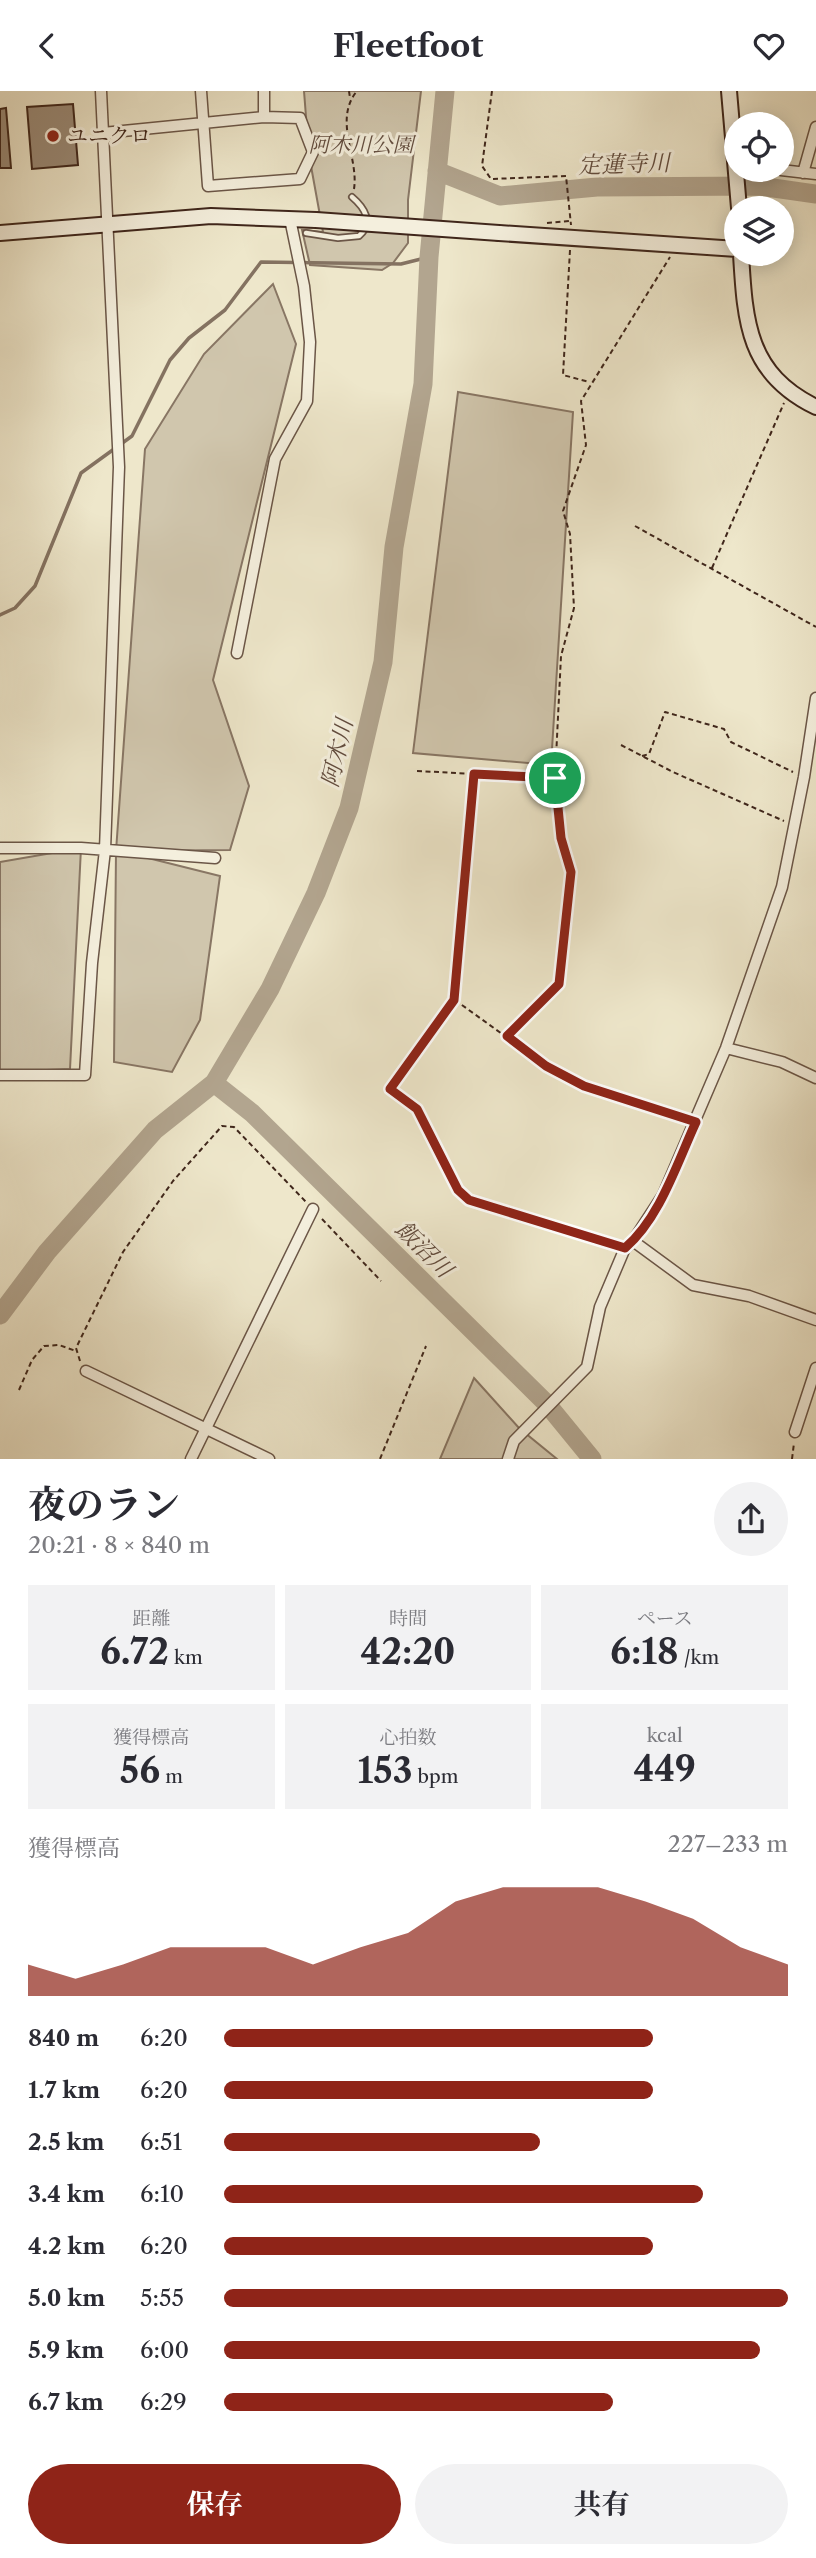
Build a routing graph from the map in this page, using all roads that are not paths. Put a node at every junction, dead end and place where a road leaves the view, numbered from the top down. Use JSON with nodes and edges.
{"nodes":[{"id":1,"x":101,"y":91,"type":"edge"},
{"id":2,"x":201,"y":91,"type":"edge"},
{"id":3,"x":264,"y":91,"type":"edge"},
{"id":4,"x":729,"y":91,"type":"edge"},
{"id":5,"x":731,"y":112,"type":"edge"},
{"id":6,"x":264,"y":117,"type":"junction"},
{"id":7,"x":203,"y":123,"type":"junction"},
{"id":8,"x":816,"y":127,"type":"edge"},
{"id":9,"x":103,"y":133,"type":"junction"},
{"id":10,"x":794,"y":172,"type":"edge"},
{"id":11,"x":803,"y":173,"type":"junction"},
{"id":12,"x":816,"y":174,"type":"edge"},
{"id":13,"x":352,"y":197,"type":"road end"},
{"id":14,"x":290,"y":219,"type":"junction"},
{"id":15,"x":109,"y":224,"type":"junction"},
{"id":16,"x":0,"y":233,"type":"edge"},
{"id":17,"x":306,"y":233,"type":"dead end"},
{"id":18,"x":724,"y":248,"type":"edge"},
{"id":19,"x":742,"y":266,"type":"edge"},
{"id":20,"x":816,"y":407,"type":"edge"},
{"id":21,"x":237,"y":653,"type":"dead end"},
{"id":22,"x":816,"y":698,"type":"edge"},
{"id":23,"x":0,"y":848,"type":"edge"},
{"id":24,"x":104,"y":850,"type":"junction"},
{"id":25,"x":215,"y":858,"type":"dead end"},
{"id":26,"x":726,"y":1048,"type":"junction"},
{"id":27,"x":546,"y":1066,"type":"road end"},
{"id":28,"x":0,"y":1075,"type":"edge"},
{"id":29,"x":816,"y":1078,"type":"edge"},
{"id":30,"x":696,"y":1122,"type":"junction"},
{"id":31,"x":313,"y":1209,"type":"road end"},
{"id":32,"x":629,"y":1245,"type":"junction"},
{"id":33,"x":816,"y":1320,"type":"edge"},
{"id":34,"x":816,"y":1368,"type":"edge"},
{"id":35,"x":86,"y":1371,"type":"road end"},
{"id":36,"x":205,"y":1430,"type":"junction"},
{"id":37,"x":795,"y":1432,"type":"road end"},
{"id":38,"x":191,"y":1459,"type":"edge"},
{"id":39,"x":269,"y":1459,"type":"edge"},
{"id":40,"x":508,"y":1459,"type":"edge"}],
"edges":[{"from":1,"to":9,"type":"street"},
{"from":2,"to":7,"type":"street"},
{"from":3,"to":6,"type":"street"},
{"from":4,"to":5,"type":"street"},
{"from":6,"to":7,"type":"street"},
{"from":6,"to":7,"type":"street"},
{"from":7,"to":9,"type":"street"},
{"from":8,"to":11,"type":"street"},
{"from":9,"to":15,"type":"street"},
{"from":10,"to":11,"type":"street"},
{"from":11,"to":12,"type":"street"},
{"from":13,"to":17,"type":"lane"},
{"from":14,"to":15,"type":"street"},
{"from":14,"to":18,"type":"street","bridge":true},
{"from":14,"to":21,"type":"street"},
{"from":15,"to":16,"type":"street"},
{"from":15,"to":24,"type":"street"},
{"from":19,"to":20,"type":"street"},
{"from":22,"to":26,"type":"street"},
{"from":23,"to":24,"type":"street"},
{"from":24,"to":25,"type":"street"},
{"from":24,"to":28,"type":"street"},
{"from":26,"to":29,"type":"street"},
{"from":26,"to":30,"type":"street"},
{"from":27,"to":30,"type":"lane"},
{"from":30,"to":32,"type":"street"},
{"from":31,"to":36,"type":"street"},
{"from":32,"to":33,"type":"street"},
{"from":32,"to":40,"type":"street"},
{"from":34,"to":37,"type":"street"},
{"from":35,"to":36,"type":"street"},
{"from":36,"to":38,"type":"street"},
{"from":36,"to":39,"type":"street"}]}
